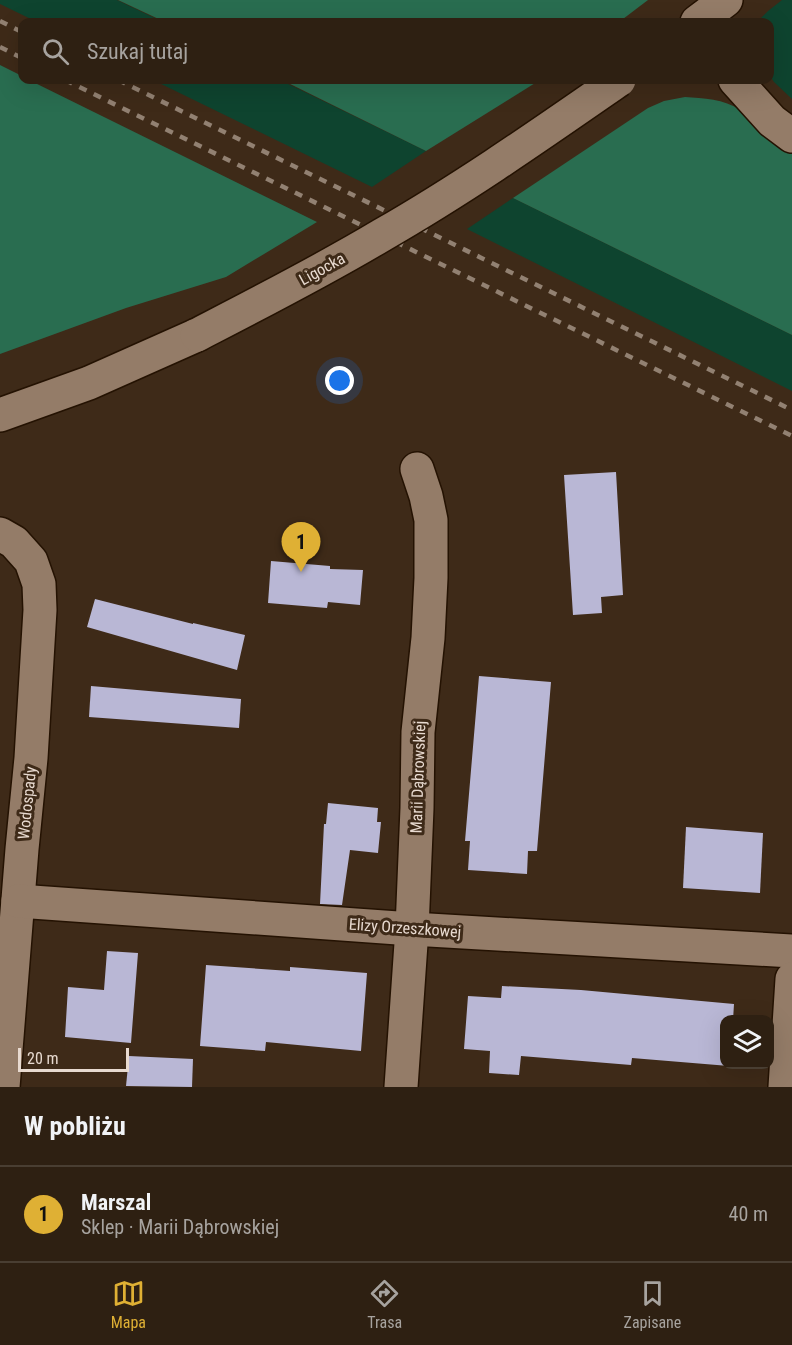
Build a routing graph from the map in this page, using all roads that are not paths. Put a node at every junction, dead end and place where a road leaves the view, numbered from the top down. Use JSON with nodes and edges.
{"nodes":[{"id":1,"x":726,"y":0,"type":"edge"},
{"id":2,"x":702,"y":18,"type":"edge"},
{"id":3,"x":614,"y":84,"type":"edge"},
{"id":4,"x":739,"y":84,"type":"edge"},
{"id":5,"x":792,"y":136,"type":"edge"},
{"id":6,"x":0,"y":416,"type":"edge"},
{"id":7,"x":417,"y":469,"type":"dead end"},
{"id":8,"x":0,"y":534,"type":"edge"},
{"id":9,"x":18,"y":901,"type":"junction"},
{"id":10,"x":412,"y":929,"type":"junction"},
{"id":11,"x":792,"y":951,"type":"edge"},
{"id":12,"x":792,"y":979,"type":"edge"},
{"id":13,"x":3,"y":1087,"type":"edge"},
{"id":14,"x":401,"y":1087,"type":"edge"},
{"id":15,"x":785,"y":1087,"type":"edge"}],
"edges":[{"from":1,"to":2,"type":"street"},
{"from":3,"to":6,"type":"street","name":"Ligocka","bridge":true},
{"from":4,"to":5,"type":"street"},
{"from":7,"to":10,"type":"street","name":"Marii Dąbrowskiej"},
{"from":8,"to":9,"type":"street","name":"Wodospady"},
{"from":9,"to":10,"type":"street","name":"Elizy Orzeszkowej"},
{"from":9,"to":13,"type":"street","name":"Wodospady"},
{"from":10,"to":11,"type":"street","name":"Elizy Orzeszkowej"},
{"from":10,"to":14,"type":"street","name":"Marii Dąbrowskiej"},
{"from":12,"to":15,"type":"street"}]}
